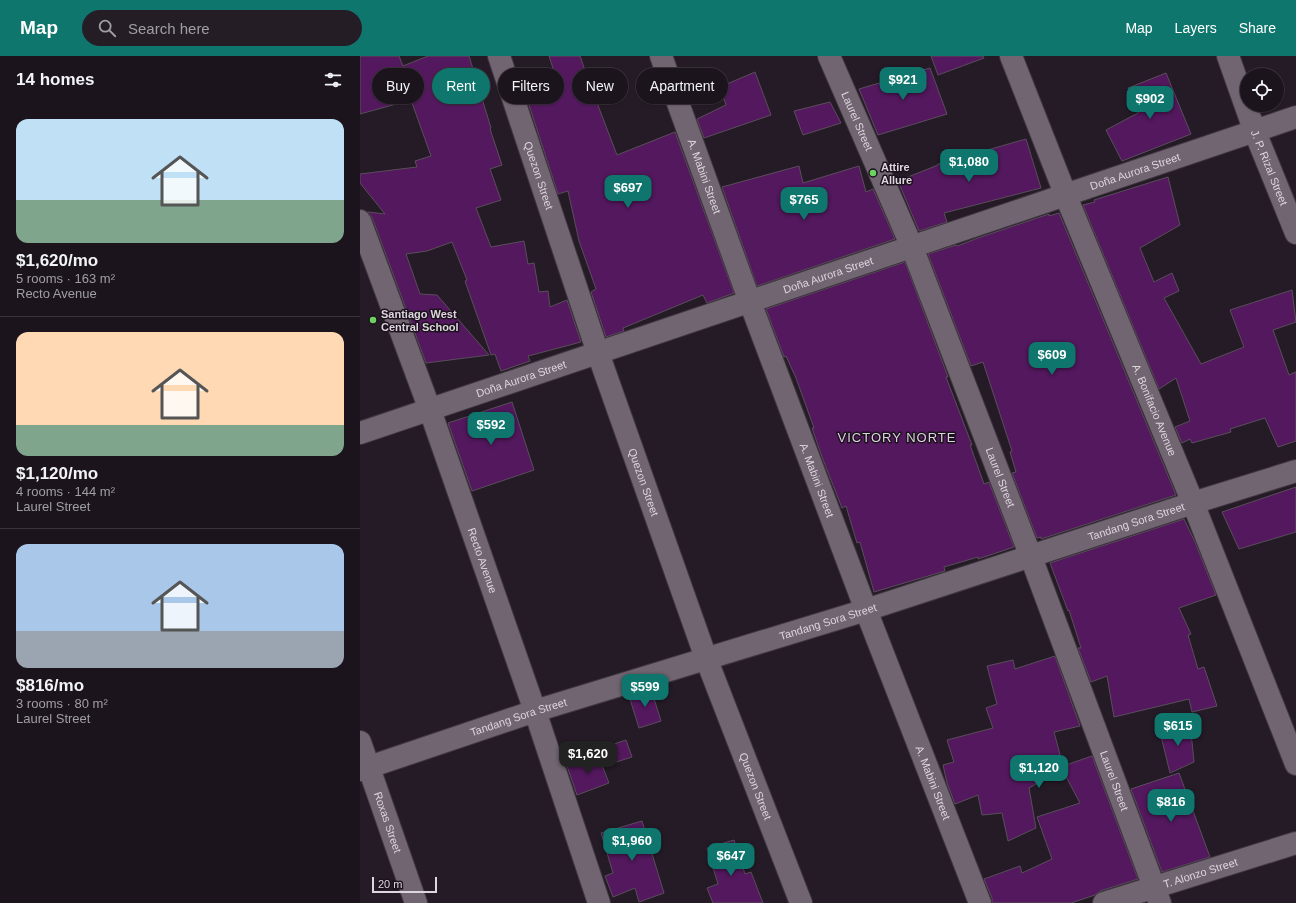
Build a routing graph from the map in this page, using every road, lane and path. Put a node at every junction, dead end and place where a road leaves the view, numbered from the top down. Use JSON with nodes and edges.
{"nodes":[{"id":1,"x":499,"y":56,"type":"edge"},
{"id":2,"x":661,"y":56,"type":"edge"},
{"id":3,"x":829,"y":56,"type":"edge"},
{"id":4,"x":1011,"y":56,"type":"edge"},
{"id":5,"x":1228,"y":56,"type":"edge"},
{"id":6,"x":1296,"y":117,"type":"edge"},
{"id":7,"x":1255,"y":132,"type":"junction"},
{"id":8,"x":1066,"y":195,"type":"junction"},
{"id":9,"x":360,"y":221,"type":"edge"},
{"id":10,"x":1296,"y":233,"type":"edge"},
{"id":11,"x":912,"y":247,"type":"junction"},
{"id":12,"x":750,"y":302,"type":"junction"},
{"id":13,"x":598,"y":353,"type":"junction"},
{"id":14,"x":430,"y":410,"type":"junction"},
{"id":15,"x":360,"y":433,"type":"edge"},
{"id":16,"x":1296,"y":471,"type":"edge"},
{"id":17,"x":1192,"y":503,"type":"junction"},
{"id":18,"x":1031,"y":557,"type":"junction"},
{"id":19,"x":866,"y":610,"type":"junction"},
{"id":20,"x":706,"y":658,"type":"junction"},
{"id":21,"x":535,"y":711,"type":"junction"},
{"id":22,"x":360,"y":742,"type":"edge"},
{"id":23,"x":1296,"y":764,"type":"edge"},
{"id":24,"x":364,"y":768,"type":"edge"},
{"id":25,"x":1296,"y":843,"type":"edge"},
{"id":26,"x":1157,"y":895,"type":"edge"},
{"id":27,"x":416,"y":903,"type":"edge"},
{"id":28,"x":599,"y":903,"type":"edge"},
{"id":29,"x":801,"y":903,"type":"edge"},
{"id":30,"x":980,"y":903,"type":"edge"},
{"id":31,"x":1104,"y":903,"type":"edge"}],
"edges":[{"from":1,"to":13,"type":"street","name":"Quezon Street"},
{"from":2,"to":12,"type":"street","name":"A. Mabini Street"},
{"from":3,"to":11,"type":"street","name":"Laurel Street"},
{"from":4,"to":8,"type":"street","name":"A. Bonifacio Avenue"},
{"from":5,"to":7,"type":"street","name":"J. P. Rizal Street"},
{"from":6,"to":7,"type":"street","name":"Doña Aurora Street"},
{"from":7,"to":8,"type":"street","name":"Doña Aurora Street"},
{"from":7,"to":10,"type":"street","name":"J. P. Rizal Street"},
{"from":8,"to":11,"type":"street","name":"Doña Aurora Street"},
{"from":8,"to":17,"type":"street","name":"A. Bonifacio Avenue"},
{"from":9,"to":14,"type":"street","name":"Recto Avenue"},
{"from":11,"to":12,"type":"street","name":"Doña Aurora Street"},
{"from":11,"to":18,"type":"street","name":"Laurel Street"},
{"from":12,"to":13,"type":"street","name":"Doña Aurora Street"},
{"from":12,"to":19,"type":"street","name":"A. Mabini Street"},
{"from":13,"to":14,"type":"street","name":"Doña Aurora Street"},
{"from":13,"to":20,"type":"street","name":"Quezon Street"},
{"from":14,"to":15,"type":"street","name":"Doña Aurora Street"},
{"from":14,"to":21,"type":"street","name":"Recto Avenue"},
{"from":16,"to":17,"type":"street","name":"Tandang Sora Street"},
{"from":17,"to":18,"type":"street","name":"Tandang Sora Street"},
{"from":17,"to":23,"type":"street","name":"A. Bonifacio Avenue"},
{"from":18,"to":19,"type":"street","name":"Tandang Sora Street"},
{"from":18,"to":26,"type":"street","name":"Laurel Street"},
{"from":19,"to":20,"type":"street","name":"Tandang Sora Street"},
{"from":19,"to":30,"type":"street","name":"A. Mabini Street"},
{"from":20,"to":21,"type":"street","name":"Tandang Sora Street"},
{"from":20,"to":29,"type":"street","name":"Quezon Street"},
{"from":21,"to":24,"type":"street","name":"Tandang Sora Street"},
{"from":21,"to":28,"type":"street","name":"Recto Avenue"},
{"from":22,"to":24,"type":"street","name":"Roxas Street"},
{"from":24,"to":27,"type":"street","name":"Roxas Street"},
{"from":25,"to":26,"type":"street","name":"T. Alonzo Street"},
{"from":26,"to":31,"type":"street","name":"T. Alonzo Street"}]}
